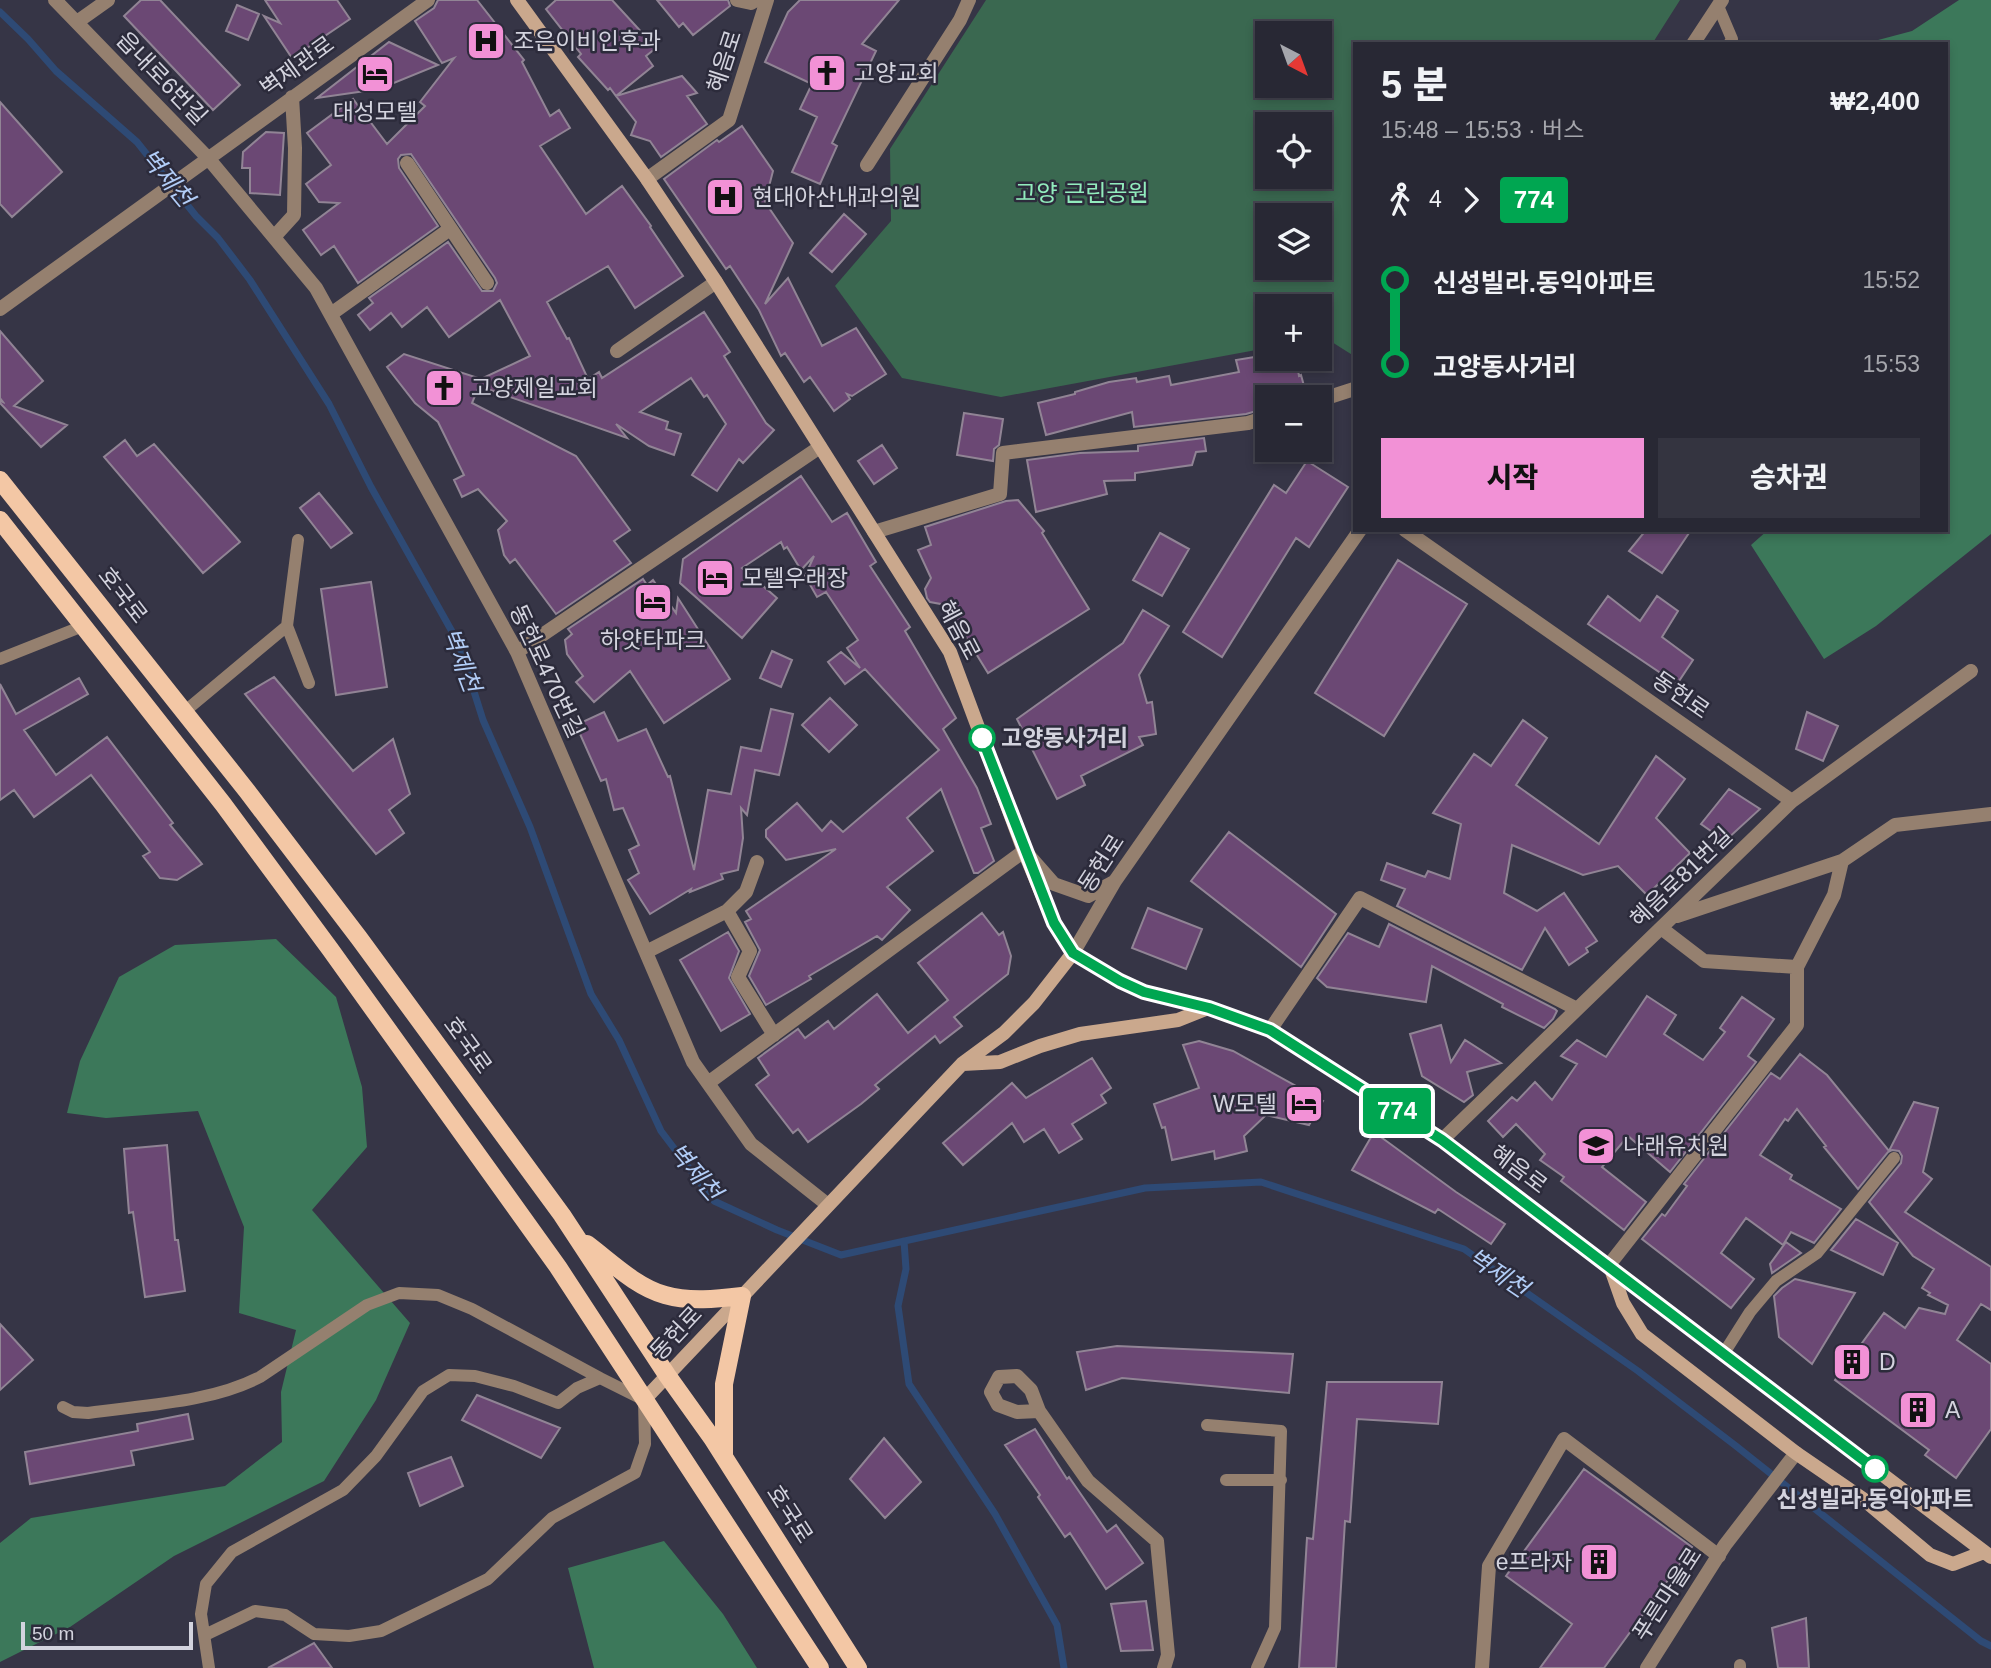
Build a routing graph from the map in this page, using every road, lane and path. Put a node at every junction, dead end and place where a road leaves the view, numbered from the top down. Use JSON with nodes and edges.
{"nodes":[{"id":1,"x":55,"y":0,"type":"edge"},
{"id":2,"x":108,"y":0,"type":"edge"},
{"id":3,"x":428,"y":0,"type":"edge"},
{"id":4,"x":517,"y":0,"type":"edge"},
{"id":5,"x":737,"y":0,"type":"edge"},
{"id":6,"x":756,"y":0,"type":"edge"},
{"id":7,"x":767,"y":0,"type":"edge"},
{"id":8,"x":969,"y":0,"type":"edge"},
{"id":9,"x":1720,"y":3,"type":"edge"},
{"id":10,"x":77,"y":22,"type":"junction"},
{"id":11,"x":1694,"y":42,"type":"edge"},
{"id":12,"x":1730,"y":42,"type":"edge"},
{"id":13,"x":292,"y":97,"type":"junction"},
{"id":14,"x":208,"y":158,"type":"junction"},
{"id":15,"x":407,"y":163,"type":"dead end"},
{"id":16,"x":867,"y":165,"type":"dead end"},
{"id":17,"x":647,"y":178,"type":"junction"},
{"id":18,"x":450,"y":229,"type":"junction"},
{"id":19,"x":274,"y":237,"type":"junction"},
{"id":20,"x":716,"y":282,"type":"junction"},
{"id":21,"x":487,"y":283,"type":"dead end"},
{"id":22,"x":0,"y":309,"type":"edge"},
{"id":23,"x":331,"y":314,"type":"junction"},
{"id":24,"x":617,"y":351,"type":"dead end"},
{"id":25,"x":1353,"y":389,"type":"edge"},
{"id":26,"x":1332,"y":396,"type":"edge"},
{"id":27,"x":1255,"y":421,"type":"edge"},
{"id":28,"x":820,"y":447,"type":"junction"},
{"id":29,"x":0,"y":480,"type":"edge"},
{"id":30,"x":0,"y":520,"type":"edge"},
{"id":31,"x":874,"y":532,"type":"junction"},
{"id":32,"x":1359,"y":532,"type":"edge"},
{"id":33,"x":1408,"y":532,"type":"edge"},
{"id":34,"x":298,"y":540,"type":"dead end"},
{"id":35,"x":83,"y":626,"type":"junction"},
{"id":36,"x":287,"y":626,"type":"junction"},
{"id":37,"x":517,"y":652,"type":"junction"},
{"id":38,"x":0,"y":659,"type":"edge"},
{"id":39,"x":1971,"y":671,"type":"dead end"},
{"id":40,"x":309,"y":683,"type":"dead end"},
{"id":41,"x":184,"y":712,"type":"junction"},
{"id":42,"x":1792,"y":801,"type":"junction"},
{"id":43,"x":1991,"y":814,"type":"edge"},
{"id":44,"x":1024,"y":851,"type":"junction"},
{"id":45,"x":1842,"y":861,"type":"junction"},
{"id":46,"x":757,"y":862,"type":"dead end"},
{"id":47,"x":1115,"y":881,"type":"junction"},
{"id":48,"x":727,"y":911,"type":"junction"},
{"id":49,"x":1672,"y":917,"type":"junction"},
{"id":50,"x":1661,"y":928,"type":"junction"},
{"id":51,"x":646,"y":952,"type":"junction"},
{"id":52,"x":1073,"y":953,"type":"junction"},
{"id":53,"x":1797,"y":967,"type":"junction"},
{"id":54,"x":1209,"y":1008,"type":"junction"},
{"id":55,"x":1577,"y":1009,"type":"junction"},
{"id":56,"x":1270,"y":1030,"type":"junction"},
{"id":57,"x":774,"y":1035,"type":"junction"},
{"id":58,"x":962,"y":1064,"type":"junction"},
{"id":59,"x":708,"y":1083,"type":"junction"},
{"id":60,"x":1442,"y":1140,"type":"junction"},
{"id":61,"x":1894,"y":1158,"type":"dead end"},
{"id":62,"x":828,"y":1205,"type":"junction"},
{"id":63,"x":578,"y":1238,"type":"junction"},
{"id":64,"x":1609,"y":1265,"type":"junction"},
{"id":65,"x":742,"y":1296,"type":"junction"},
{"id":66,"x":1724,"y":1353,"type":"junction"},
{"id":67,"x":667,"y":1375,"type":"junction"},
{"id":68,"x":600,"y":1378,"type":"junction"},
{"id":69,"x":644,"y":1400,"type":"junction"},
{"id":70,"x":63,"y":1407,"type":"dead end"},
{"id":71,"x":1039,"y":1411,"type":"dead end"},
{"id":72,"x":1207,"y":1425,"type":"dead end"},
{"id":73,"x":1796,"y":1453,"type":"junction"},
{"id":74,"x":724,"y":1457,"type":"junction"},
{"id":75,"x":1226,"y":1480,"type":"dead end"},
{"id":76,"x":1280,"y":1480,"type":"junction"},
{"id":77,"x":1722,"y":1550,"type":"junction"},
{"id":78,"x":1987,"y":1554,"type":"edge"},
{"id":79,"x":205,"y":1635,"type":"junction"},
{"id":80,"x":209,"y":1668,"type":"edge"},
{"id":81,"x":820,"y":1668,"type":"edge"},
{"id":82,"x":858,"y":1668,"type":"edge"},
{"id":83,"x":1164,"y":1668,"type":"edge"},
{"id":84,"x":1257,"y":1668,"type":"edge"},
{"id":85,"x":1482,"y":1668,"type":"edge"},
{"id":86,"x":1647,"y":1668,"type":"edge"}],
"edges":[{"from":1,"to":10,"type":"street","name":"읍내로6번길"},
{"from":2,"to":10,"type":"street"},
{"from":3,"to":13,"type":"street","name":"벽제관로"},
{"from":4,"to":17,"type":"main road","name":"혜음로"},
{"from":5,"to":6,"type":"street"},
{"from":7,"to":17,"type":"street","name":"혜음로"},
{"from":8,"to":16,"type":"street"},
{"from":9,"to":11,"type":"street"},
{"from":9,"to":12,"type":"lane"},
{"from":10,"to":14,"type":"street","name":"읍내로6번길"},
{"from":13,"to":14,"type":"street","name":"벽제관로"},
{"from":13,"to":19,"type":"street"},
{"from":14,"to":19,"type":"street","name":"동헌로470번길"},
{"from":14,"to":22,"type":"street","name":"벽제관로"},
{"from":15,"to":18,"type":"street"},
{"from":17,"to":20,"type":"main road","name":"혜음로"},
{"from":18,"to":21,"type":"street"},
{"from":18,"to":23,"type":"street"},
{"from":19,"to":23,"type":"street","name":"동헌로470번길"},
{"from":20,"to":24,"type":"street"},
{"from":20,"to":28,"type":"main road","name":"혜음로"},
{"from":23,"to":37,"type":"street","name":"동헌로470번길"},
{"from":25,"to":26,"type":"street"},
{"from":27,"to":31,"type":"street"},
{"from":28,"to":31,"type":"main road","name":"혜음로"},
{"from":28,"to":37,"type":"street"},
{"from":29,"to":41,"type":"main road","name":"호국로"},
{"from":30,"to":35,"type":"main road"},
{"from":31,"to":44,"type":"main road","name":"혜음로"},
{"from":32,"to":47,"type":"street","name":"동헌로"},
{"from":33,"to":42,"type":"street","name":"동헌로"},
{"from":34,"to":36,"type":"lane"},
{"from":35,"to":38,"type":"lane"},
{"from":35,"to":69,"type":"main road"},
{"from":36,"to":40,"type":"lane"},
{"from":36,"to":41,"type":"lane"},
{"from":37,"to":51,"type":"street","name":"동헌로470번길"},
{"from":39,"to":42,"type":"street","name":"혜음로81번길"},
{"from":41,"to":63,"type":"main road","name":"호국로"},
{"from":42,"to":49,"type":"street","name":"혜음로81번길"},
{"from":43,"to":45,"type":"street"},
{"from":44,"to":47,"type":"street"},
{"from":44,"to":52,"type":"main road","name":"혜음로"},
{"from":44,"to":57,"type":"street"},
{"from":45,"to":49,"type":"street"},
{"from":45,"to":53,"type":"street"},
{"from":46,"to":48,"type":"street"},
{"from":47,"to":52,"type":"street","name":"동헌로"},
{"from":48,"to":51,"type":"street"},
{"from":48,"to":57,"type":"street"},
{"from":49,"to":50,"type":"street","name":"혜음로81번길"},
{"from":50,"to":53,"type":"street"},
{"from":50,"to":55,"type":"street","name":"혜음로81번길"},
{"from":51,"to":59,"type":"street","name":"동헌로470번길"},
{"from":52,"to":54,"type":"main road","name":"혜음로"},
{"from":52,"to":58,"type":"main road","name":"동헌로"},
{"from":53,"to":64,"type":"street"},
{"from":54,"to":56,"type":"main road","name":"혜음로"},
{"from":54,"to":58,"type":"main road"},
{"from":55,"to":56,"type":"street"},
{"from":55,"to":60,"type":"street","name":"혜음로81번길"},
{"from":56,"to":60,"type":"main road","name":"혜음로"},
{"from":57,"to":59,"type":"street"},
{"from":58,"to":62,"type":"main road","name":"동헌로"},
{"from":59,"to":62,"type":"street","name":"동헌로470번길"},
{"from":60,"to":64,"type":"main road","name":"혜음로"},
{"from":61,"to":66,"type":"lane"},
{"from":62,"to":65,"type":"main road","name":"동헌로"},
{"from":63,"to":65,"type":"main road"},
{"from":63,"to":67,"type":"main road","name":"호국로"},
{"from":64,"to":66,"type":"main road","name":"혜음로"},
{"from":64,"to":73,"type":"main road"},
{"from":65,"to":67,"type":"main road","name":"동헌로"},
{"from":65,"to":74,"type":"main road"},
{"from":66,"to":78,"type":"main road","name":"혜음로"},
{"from":67,"to":69,"type":"main road","name":"동헌로"},
{"from":67,"to":74,"type":"main road","name":"호국로"},
{"from":68,"to":69,"type":"lane"},
{"from":68,"to":70,"type":"lane"},
{"from":68,"to":79,"type":"lane"},
{"from":69,"to":79,"type":"lane"},
{"from":69,"to":81,"type":"main road"},
{"from":71,"to":83,"type":"street"},
{"from":72,"to":76,"type":"lane"},
{"from":73,"to":77,"type":"street","name":"푸른마을로"},
{"from":73,"to":78,"type":"main road"},
{"from":74,"to":82,"type":"main road","name":"호국로"},
{"from":75,"to":76,"type":"lane"},
{"from":76,"to":84,"type":"lane"},
{"from":77,"to":85,"type":"street"},
{"from":77,"to":86,"type":"street","name":"푸른마을로"},
{"from":79,"to":80,"type":"lane"}]}
